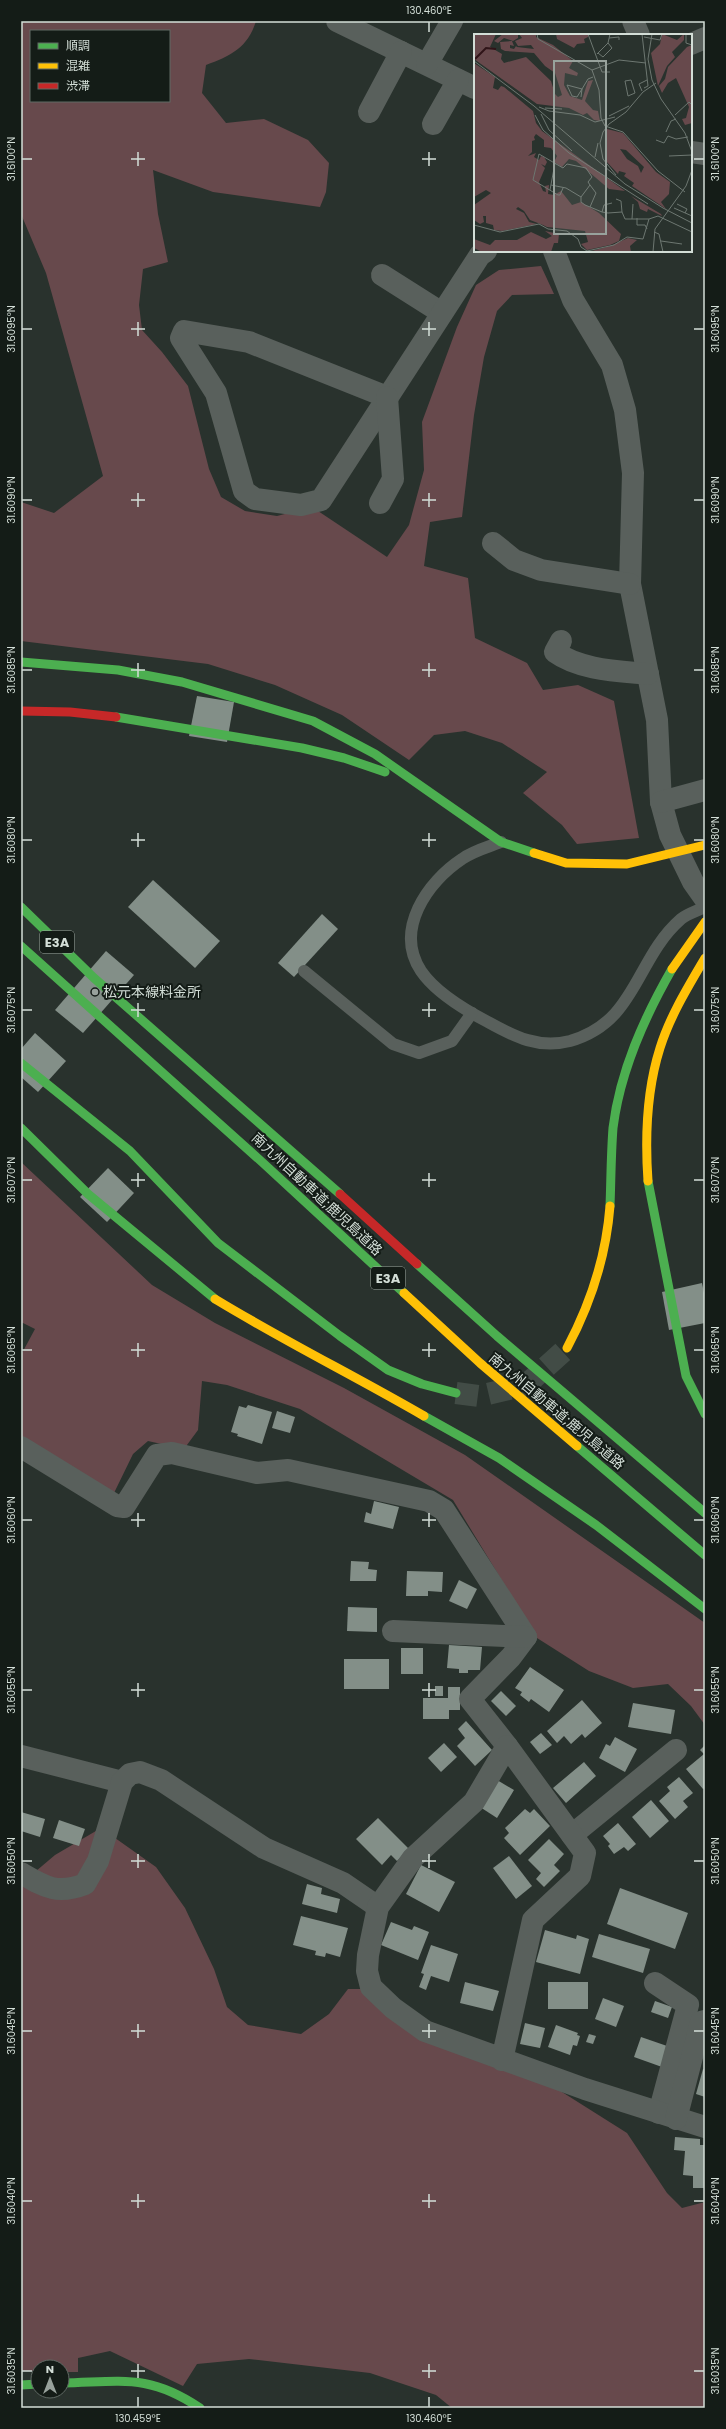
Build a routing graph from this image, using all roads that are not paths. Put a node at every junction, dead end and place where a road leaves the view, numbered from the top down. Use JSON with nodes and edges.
{"nodes":[{"id":1,"x":337,"y":21,"type":"edge"},
{"id":2,"x":452,"y":21,"type":"edge"},
{"id":3,"x":705,"y":38,"type":"edge"},
{"id":4,"x":692,"y":44,"type":"edge"},
{"id":5,"x":401,"y":52,"type":"junction"},
{"id":6,"x":427,"y":64,"type":"junction"},
{"id":7,"x":467,"y":84,"type":"edge"},
{"id":8,"x":369,"y":112,"type":"dead end"},
{"id":9,"x":433,"y":124,"type":"dead end"},
{"id":10,"x":692,"y":152,"type":"edge"},
{"id":11,"x":705,"y":154,"type":"edge"},
{"id":12,"x":484,"y":252,"type":"edge"},
{"id":13,"x":554,"y":252,"type":"edge"},
{"id":14,"x":382,"y":275,"type":"dead end"},
{"id":15,"x":442,"y":313,"type":"junction"},
{"id":16,"x":387,"y":397,"type":"junction"},
{"id":17,"x":380,"y":503,"type":"dead end"},
{"id":18,"x":493,"y":543,"type":"dead end"},
{"id":19,"x":630,"y":584,"type":"junction"},
{"id":20,"x":561,"y":641,"type":"dead end"},
{"id":21,"x":21,"y":662,"type":"edge"},
{"id":22,"x":648,"y":674,"type":"junction"},
{"id":23,"x":21,"y":711,"type":"edge"},
{"id":24,"x":705,"y":790,"type":"edge"},
{"id":25,"x":661,"y":802,"type":"junction"},
{"id":26,"x":472,"y":820,"type":"junction"},
{"id":27,"x":501,"y":842,"type":"junction"},
{"id":28,"x":705,"y":845,"type":"edge"},
{"id":29,"x":705,"y":899,"type":"edge"},
{"id":30,"x":21,"y":907,"type":"edge"},
{"id":31,"x":705,"y":907,"type":"edge"},
{"id":32,"x":705,"y":922,"type":"edge"},
{"id":33,"x":21,"y":946,"type":"edge"},
{"id":34,"x":705,"y":958,"type":"edge"},
{"id":35,"x":304,"y":971,"type":"dead end"},
{"id":36,"x":472,"y":1013,"type":"junction"},
{"id":37,"x":21,"y":1063,"type":"edge"},
{"id":38,"x":21,"y":1128,"type":"edge"},
{"id":39,"x":567,"y":1348,"type":"tunnel mouth"},
{"id":40,"x":456,"y":1393,"type":"tunnel mouth"},
{"id":41,"x":705,"y":1414,"type":"edge"},
{"id":42,"x":21,"y":1447,"type":"edge"},
{"id":43,"x":705,"y":1513,"type":"edge"},
{"id":44,"x":705,"y":1555,"type":"edge"},
{"id":45,"x":705,"y":1609,"type":"edge"},
{"id":46,"x":393,"y":1631,"type":"dead end"},
{"id":47,"x":526,"y":1637,"type":"junction"},
{"id":48,"x":507,"y":1746,"type":"junction"},
{"id":49,"x":676,"y":1750,"type":"dead end"},
{"id":50,"x":21,"y":1756,"type":"edge"},
{"id":51,"x":122,"y":1782,"type":"junction"},
{"id":52,"x":572,"y":1835,"type":"junction"},
{"id":53,"x":21,"y":1873,"type":"edge"},
{"id":54,"x":378,"y":1907,"type":"junction"},
{"id":55,"x":655,"y":1983,"type":"dead end"},
{"id":56,"x":705,"y":2021,"type":"edge"},
{"id":57,"x":502,"y":2060,"type":"junction"},
{"id":58,"x":668,"y":2116,"type":"junction"},
{"id":59,"x":705,"y":2127,"type":"edge"},
{"id":60,"x":70,"y":2383,"type":"edge"},
{"id":61,"x":200,"y":2408,"type":"edge"}],
"edges":[{"from":1,"to":5,"type":"street"},
{"from":2,"to":6,"type":"street"},
{"from":3,"to":4,"type":"street"},
{"from":5,"to":6,"type":"street"},
{"from":5,"to":8,"type":"street"},
{"from":6,"to":7,"type":"street"},
{"from":7,"to":9,"type":"street"},
{"from":10,"to":11,"type":"street"},
{"from":12,"to":15,"type":"street"},
{"from":13,"to":19,"type":"street"},
{"from":14,"to":15,"type":"street"},
{"from":15,"to":16,"type":"street"},
{"from":16,"to":16,"type":"street"},
{"from":16,"to":17,"type":"street"},
{"from":18,"to":19,"type":"street"},
{"from":19,"to":22,"type":"street"},
{"from":20,"to":22,"type":"street"},
{"from":21,"to":26,"type":"main road"},
{"from":22,"to":25,"type":"street"},
{"from":23,"to":26,"type":"main road"},
{"from":24,"to":25,"type":"street"},
{"from":25,"to":29,"type":"street"},
{"from":26,"to":27,"type":"main road"},
{"from":27,"to":28,"type":"main road"},
{"from":27,"to":36,"type":"lane"},
{"from":30,"to":43,"type":"main road","name":"南九州自動車道;鹿児島道路","number":"E3A"},
{"from":31,"to":36,"type":"lane"},
{"from":32,"to":39,"type":"main road"},
{"from":33,"to":44,"type":"main road","name":"南九州自動車道;鹿児島道路","number":"E3A"},
{"from":34,"to":41,"type":"main road"},
{"from":35,"to":36,"type":"lane"},
{"from":37,"to":40,"type":"main road"},
{"from":38,"to":45,"type":"main road"},
{"from":42,"to":47,"type":"street"},
{"from":46,"to":47,"type":"street"},
{"from":47,"to":48,"type":"street"},
{"from":48,"to":52,"type":"street"},
{"from":48,"to":54,"type":"street"},
{"from":49,"to":52,"type":"street"},
{"from":50,"to":51,"type":"street"},
{"from":51,"to":53,"type":"street"},
{"from":51,"to":54,"type":"street"},
{"from":52,"to":57,"type":"street"},
{"from":54,"to":57,"type":"street"},
{"from":55,"to":58,"type":"street"},
{"from":56,"to":58,"type":"street"},
{"from":57,"to":58,"type":"street"},
{"from":58,"to":59,"type":"street"},
{"from":60,"to":61,"type":"main road"}]}
